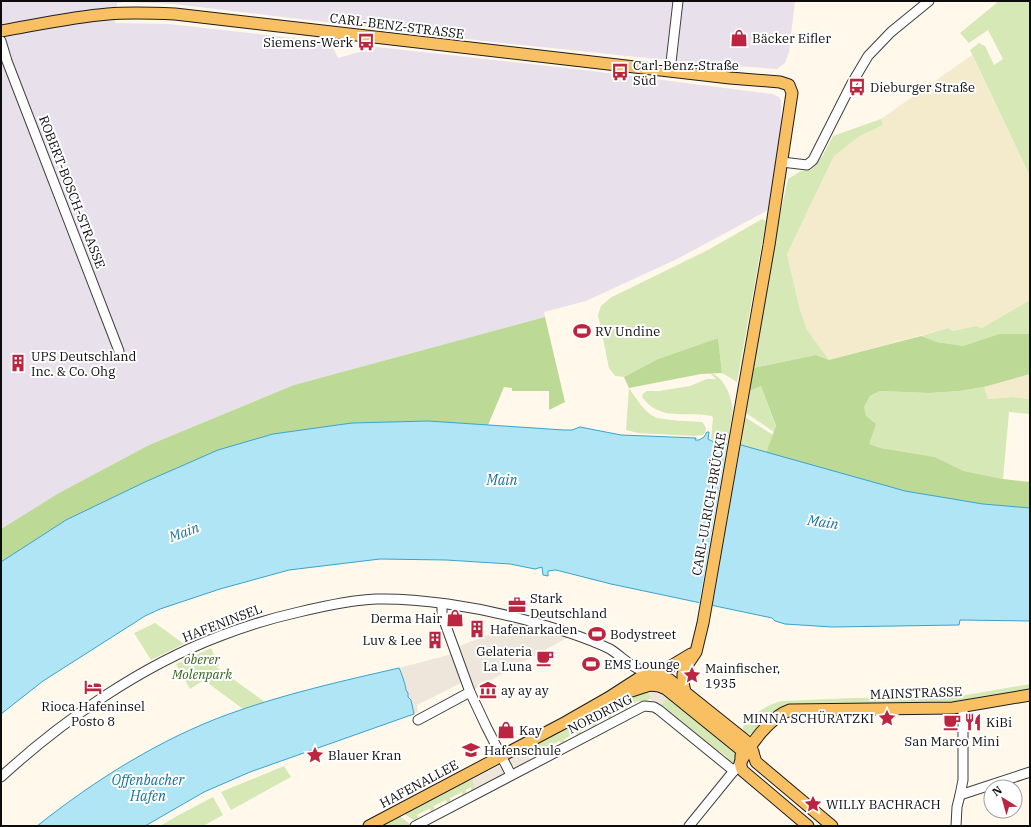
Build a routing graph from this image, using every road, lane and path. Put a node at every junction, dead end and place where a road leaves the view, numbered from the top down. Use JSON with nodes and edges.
{"nodes":[{"id":1,"x":678,"y":1,"type":"edge"},
{"id":2,"x":928,"y":1,"type":"edge"},
{"id":3,"x":1,"y":31,"type":"edge"},
{"id":4,"x":1,"y":41,"type":"edge"},
{"id":5,"x":670,"y":71,"type":"junction"},
{"id":6,"x":789,"y":85,"type":"joint"},
{"id":7,"x":782,"y":162,"type":"junction"},
{"id":8,"x":119,"y":351,"type":"dead end"},
{"id":9,"x":442,"y":604,"type":"junction"},
{"id":10,"x":697,"y":647,"type":"junction"},
{"id":11,"x":688,"y":664,"type":"junction"},
{"id":12,"x":633,"y":666,"type":"junction"},
{"id":13,"x":666,"y":673,"type":"junction"},
{"id":14,"x":653,"y":674,"type":"junction"},
{"id":15,"x":633,"y":682,"type":"junction"},
{"id":16,"x":650,"y":685,"type":"junction"},
{"id":17,"x":666,"y":689,"type":"junction"},
{"id":18,"x":470,"y":692,"type":"junction"},
{"id":19,"x":685,"y":692,"type":"junction"},
{"id":20,"x":1030,"y":695,"type":"edge"},
{"id":21,"x":608,"y":698,"type":"junction"},
{"id":22,"x":963,"y":707,"type":"junction"},
{"id":23,"x":802,"y":710,"type":"junction"},
{"id":24,"x":418,"y":720,"type":"dead end"},
{"id":25,"x":764,"y":730,"type":"junction"},
{"id":26,"x":740,"y":735,"type":"junction"},
{"id":27,"x":749,"y":752,"type":"junction"},
{"id":28,"x":502,"y":756,"type":"junction"},
{"id":29,"x":737,"y":767,"type":"junction"},
{"id":30,"x":1030,"y":772,"type":"edge"},
{"id":31,"x":512,"y":775,"type":"junction"},
{"id":32,"x":1,"y":777,"type":"edge"},
{"id":33,"x":960,"y":795,"type":"junction"},
{"id":34,"x":369,"y":826,"type":"edge"},
{"id":35,"x":417,"y":826,"type":"edge"},
{"id":36,"x":689,"y":826,"type":"edge"},
{"id":37,"x":808,"y":826,"type":"edge"},
{"id":38,"x":832,"y":826,"type":"edge"},
{"id":39,"x":956,"y":826,"type":"edge"}],
"edges":[{"from":1,"to":5,"type":"street"},
{"from":2,"to":7,"type":"street"},
{"from":3,"to":5,"type":"main road","name":"CARL-BENZ-STRASSE"},
{"from":4,"to":8,"type":"street","name":"ROBERT-BOSCH-STRASSE"},
{"from":5,"to":6,"type":"main road","name":"CARL-BENZ-STRASSE"},
{"from":6,"to":7,"type":"main road","name":"CARL-ULRICH-BRÜCKE"},
{"from":7,"to":10,"type":"main road","name":"CARL-ULRICH-BRÜCKE"},
{"from":9,"to":12,"type":"street","name":"HAFENINSEL"},
{"from":9,"to":18,"type":"street"},
{"from":9,"to":32,"type":"street","name":"HAFENINSEL"},
{"from":10,"to":11,"type":"main road","name":"CARL-ULRICH-BRÜCKE"},
{"from":10,"to":13,"type":"main road"},
{"from":11,"to":13,"type":"main road","name":"HAFENALLEE"},
{"from":11,"to":19,"type":"main road","name":"CARL-ULRICH-BRÜCKE"},
{"from":12,"to":14,"type":"street","name":"HAFENINSEL"},
{"from":12,"to":15,"type":"street"},
{"from":13,"to":14,"type":"main road","name":"HAFENALLEE"},
{"from":13,"to":16,"type":"main road","name":"HAFENALLEE"},
{"from":13,"to":17,"type":"main road"},
{"from":13,"to":19,"type":"main road"},
{"from":14,"to":15,"type":"main road","name":"HAFENALLEE"},
{"from":15,"to":21,"type":"main road","name":"HAFENALLEE"},
{"from":16,"to":17,"type":"main road"},
{"from":16,"to":21,"type":"main road","name":"HAFENALLEE"},
{"from":17,"to":27,"type":"main road"},
{"from":18,"to":24,"type":"street"},
{"from":18,"to":28,"type":"street"},
{"from":19,"to":26,"type":"main road"},
{"from":20,"to":22,"type":"main road","name":"MAINSTRASSE"},
{"from":21,"to":28,"type":"main road","name":"HAFENALLEE"},
{"from":22,"to":23,"type":"main road","name":"MAINSTRASSE"},
{"from":22,"to":33,"type":"street"},
{"from":23,"to":25,"type":"main road","name":"MAINSTRASSE"},
{"from":23,"to":27,"type":"main road","name":"MAINSTRASSE"},
{"from":25,"to":26,"type":"main road","name":"MAINSTRASSE"},
{"from":25,"to":27,"type":"main road","name":"MAINSTRASSE"},
{"from":26,"to":27,"type":"main road"},
{"from":27,"to":29,"type":"main road"},
{"from":27,"to":29,"type":"main road"},
{"from":27,"to":38,"type":"main road"},
{"from":28,"to":31,"type":"street"},
{"from":28,"to":34,"type":"main road","name":"HAFENALLEE"},
{"from":29,"to":31,"type":"street","name":"NORDRING"},
{"from":29,"to":36,"type":"street"},
{"from":29,"to":37,"type":"main road"},
{"from":30,"to":33,"type":"street"},
{"from":31,"to":35,"type":"street","name":"NORDRING"},
{"from":33,"to":39,"type":"street"}]}
